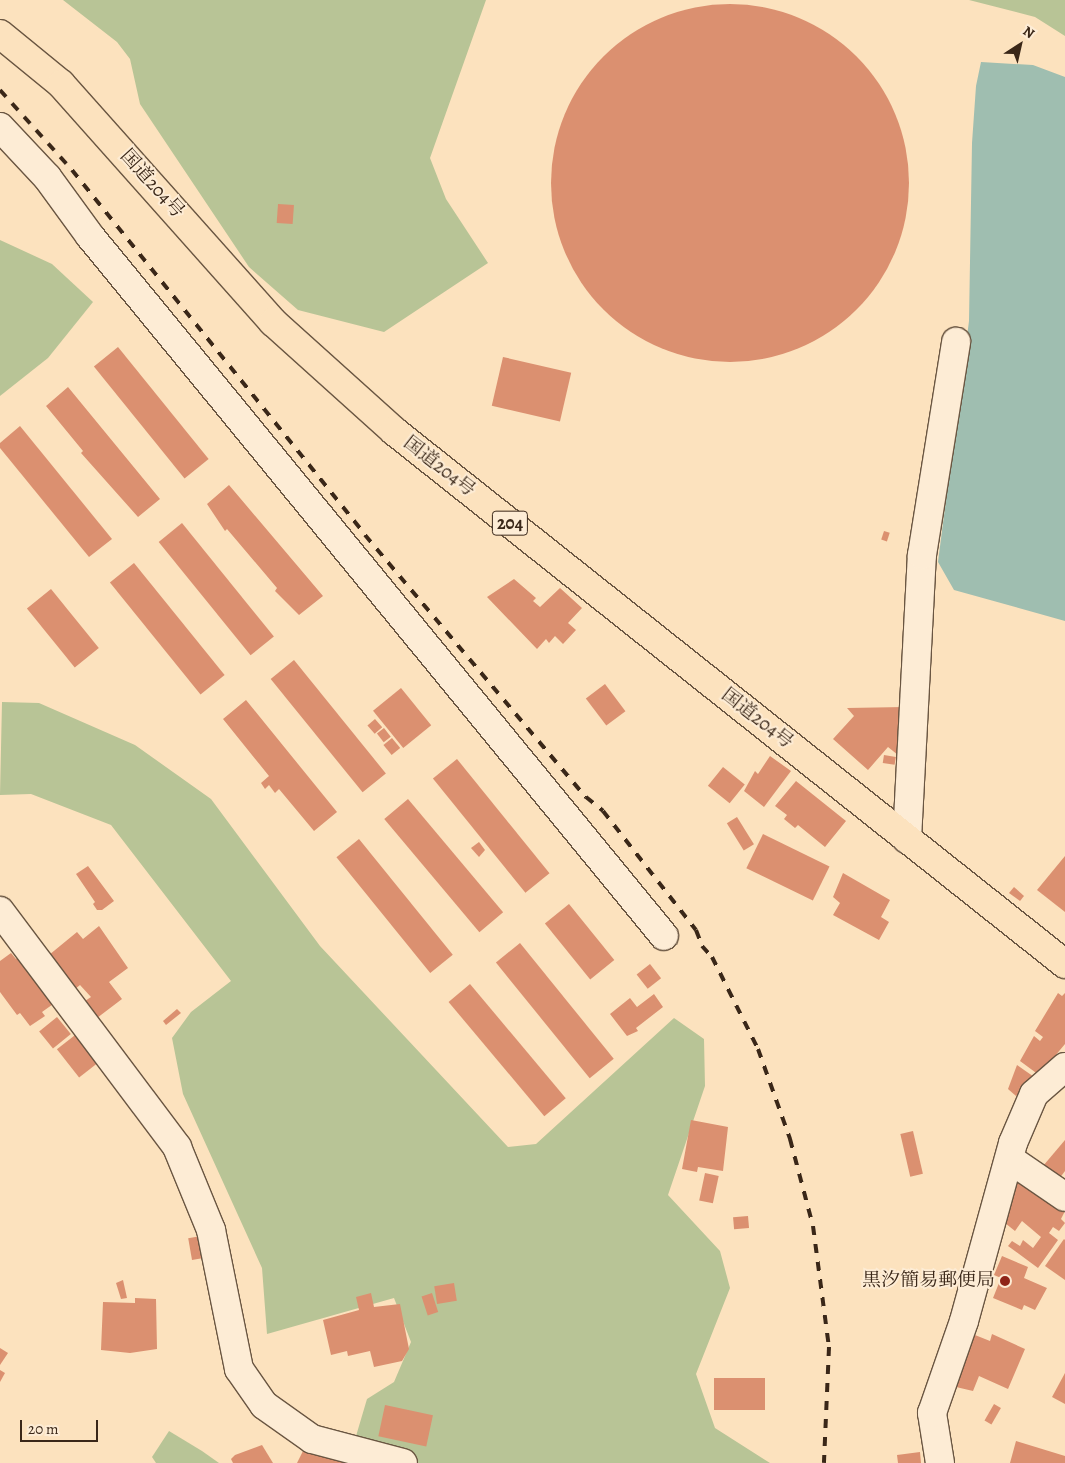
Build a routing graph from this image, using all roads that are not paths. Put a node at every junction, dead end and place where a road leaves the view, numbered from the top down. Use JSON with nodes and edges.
{"nodes":[{"id":1,"x":0,"y":34,"type":"edge"},
{"id":2,"x":0,"y":127,"type":"edge"},
{"id":3,"x":956,"y":342,"type":"dead end"},
{"id":4,"x":907,"y":838,"type":"junction"},
{"id":5,"x":0,"y":911,"type":"edge"},
{"id":6,"x":664,"y":936,"type":"dead end"},
{"id":7,"x":1065,"y":964,"type":"edge"},
{"id":8,"x":1065,"y":1067,"type":"edge"},
{"id":9,"x":1011,"y":1160,"type":"junction"},
{"id":10,"x":1065,"y":1198,"type":"edge"},
{"id":11,"x":403,"y":1463,"type":"edge"},
{"id":12,"x":940,"y":1463,"type":"edge"}],
"edges":[{"from":1,"to":4,"type":"highway","name":"国道204号","number":"204"},
{"from":2,"to":6,"type":"street"},
{"from":3,"to":4,"type":"street"},
{"from":4,"to":7,"type":"highway","name":"国道204号","number":"204"},
{"from":5,"to":11,"type":"street"},
{"from":8,"to":9,"type":"street"},
{"from":9,"to":10,"type":"street"},
{"from":9,"to":12,"type":"street"}]}
